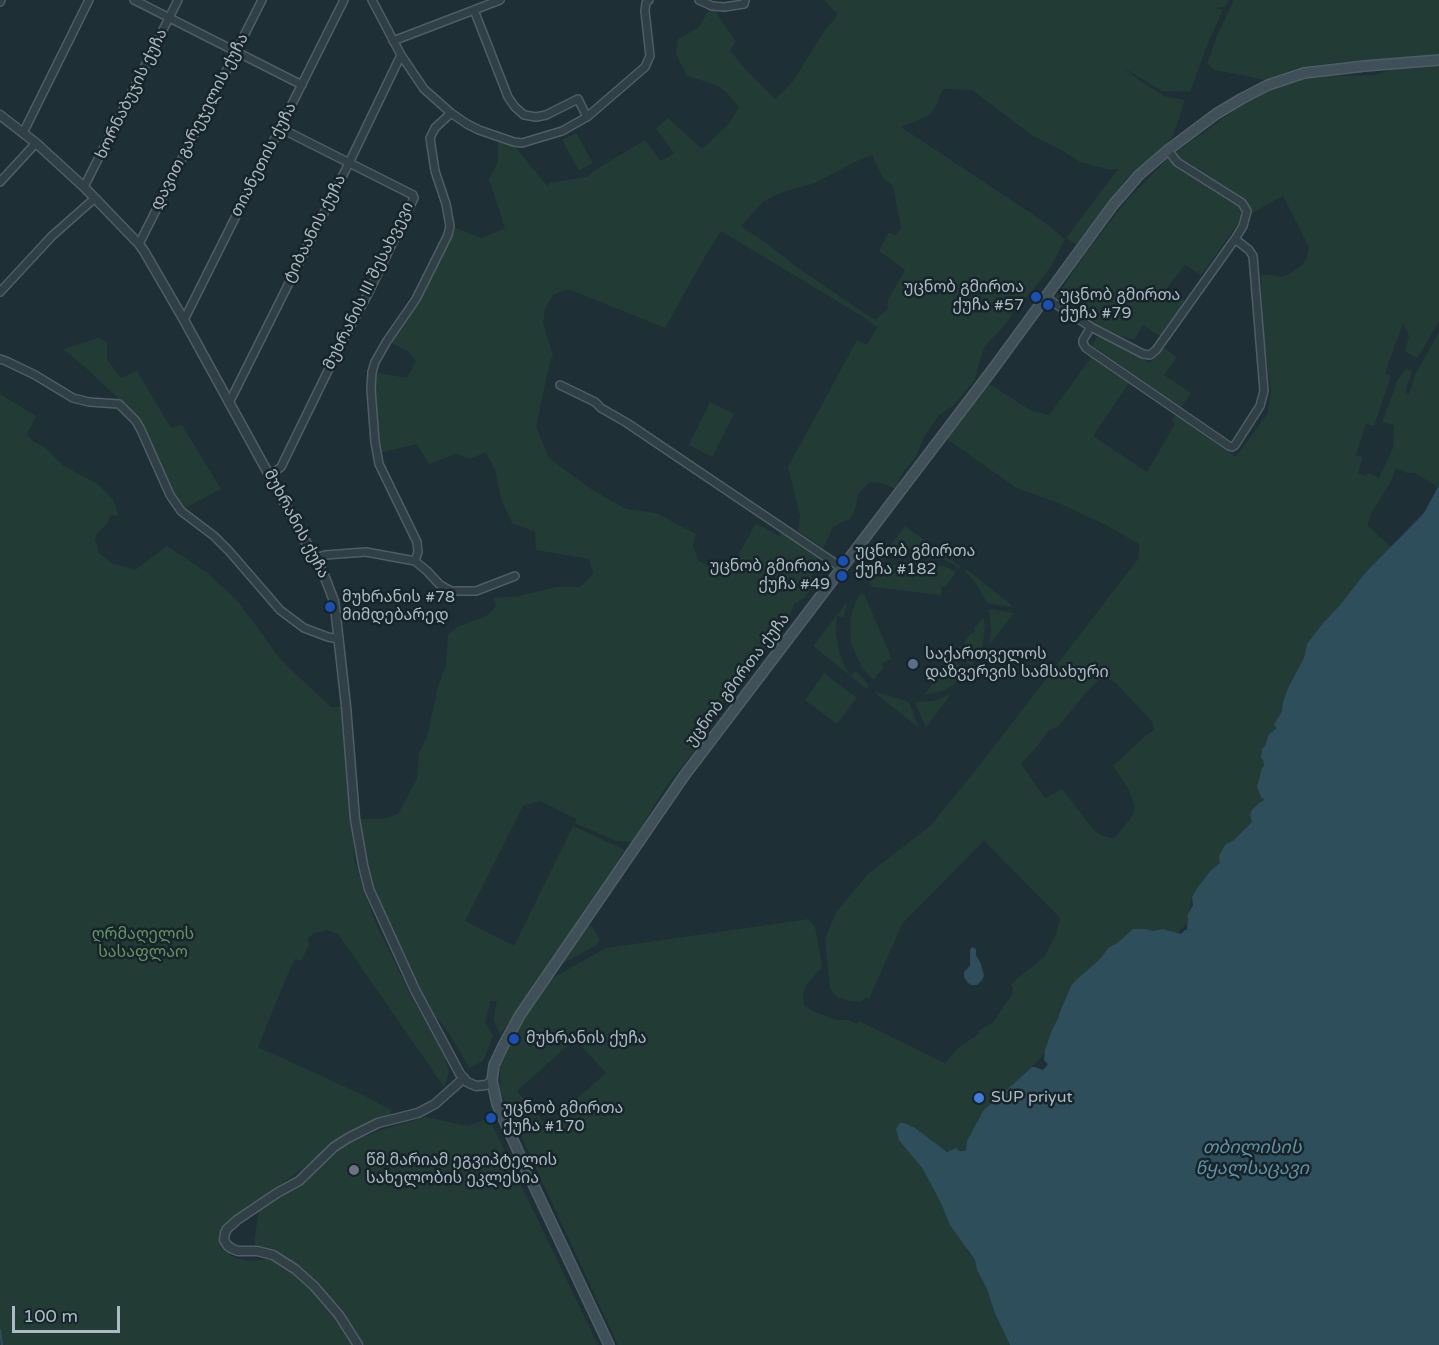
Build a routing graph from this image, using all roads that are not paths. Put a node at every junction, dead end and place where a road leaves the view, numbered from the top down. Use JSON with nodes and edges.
{"nodes":[{"id":1,"x":89,"y":0,"type":"edge"},
{"id":2,"x":134,"y":0,"type":"edge"},
{"id":3,"x":178,"y":0,"type":"edge"},
{"id":4,"x":262,"y":0,"type":"edge"},
{"id":5,"x":344,"y":0,"type":"edge"},
{"id":6,"x":372,"y":0,"type":"edge"},
{"id":7,"x":500,"y":0,"type":"edge"},
{"id":8,"x":649,"y":0,"type":"edge"},
{"id":9,"x":699,"y":0,"type":"edge"},
{"id":10,"x":745,"y":0,"type":"edge"},
{"id":11,"x":474,"y":10,"type":"junction"},
{"id":12,"x":169,"y":18,"type":"junction"},
{"id":13,"x":393,"y":41,"type":"junction"},
{"id":14,"x":236,"y":51,"type":"junction"},
{"id":15,"x":400,"y":55,"type":"junction"},
{"id":16,"x":1439,"y":60,"type":"edge"},
{"id":17,"x":302,"y":85,"type":"junction"},
{"id":18,"x":452,"y":114,"type":"junction"},
{"id":19,"x":0,"y":115,"type":"edge"},
{"id":20,"x":587,"y":117,"type":"junction"},
{"id":21,"x":280,"y":128,"type":"junction"},
{"id":22,"x":23,"y":133,"type":"junction"},
{"id":23,"x":36,"y":143,"type":"junction"},
{"id":24,"x":1168,"y":150,"type":"junction"},
{"id":25,"x":349,"y":163,"type":"junction"},
{"id":26,"x":0,"y":183,"type":"edge"},
{"id":27,"x":84,"y":187,"type":"junction"},
{"id":28,"x":95,"y":198,"type":"junction"},
{"id":29,"x":1235,"y":239,"type":"junction"},
{"id":30,"x":138,"y":244,"type":"junction"},
{"id":31,"x":0,"y":292,"type":"edge"},
{"id":32,"x":1045,"y":297,"type":"junction"},
{"id":33,"x":184,"y":320,"type":"junction"},
{"id":34,"x":1091,"y":327,"type":"junction"},
{"id":35,"x":0,"y":359,"type":"edge"},
{"id":36,"x":560,"y":385,"type":"dead end"},
{"id":37,"x":229,"y":403,"type":"junction"},
{"id":38,"x":270,"y":475,"type":"junction"},
{"id":39,"x":315,"y":558,"type":"junction"},
{"id":40,"x":415,"y":561,"type":"junction"},
{"id":41,"x":842,"y":568,"type":"junction"},
{"id":42,"x":515,"y":576,"type":"dead end"},
{"id":43,"x":339,"y":639,"type":"junction"},
{"id":44,"x":464,"y":1078,"type":"junction"},
{"id":45,"x":492,"y":1081,"type":"junction"},
{"id":46,"x":358,"y":1345,"type":"edge"},
{"id":47,"x":609,"y":1345,"type":"edge"}],
"edges":[{"from":1,"to":22,"type":"street"},
{"from":2,"to":12,"type":"street"},
{"from":3,"to":12,"type":"street","name":"ხორნაბუჯის ქუჩა"},
{"from":4,"to":14,"type":"street","name":"დავით გარეჯელის ქუჩა"},
{"from":5,"to":17,"type":"street","name":"თიანეთის ქუჩა"},
{"from":6,"to":13,"type":"street"},
{"from":7,"to":11,"type":"street"},
{"from":8,"to":20,"type":"street"},
{"from":9,"to":10,"type":"street"},
{"from":11,"to":13,"type":"street"},
{"from":11,"to":20,"type":"street"},
{"from":12,"to":14,"type":"street"},
{"from":12,"to":27,"type":"street","name":"ხორნაბუჯის ქუჩა"},
{"from":13,"to":15,"type":"street"},
{"from":14,"to":17,"type":"street"},
{"from":14,"to":30,"type":"street","name":"დავით გარეჯელის ქუჩა"},
{"from":15,"to":18,"type":"street"},
{"from":15,"to":25,"type":"street","name":"ტიბაანის ქუჩა"},
{"from":16,"to":24,"type":"main road","name":"უცნობ გმირთა ქუჩა"},
{"from":17,"to":21,"type":"street","name":"თიანეთის ქუჩა"},
{"from":18,"to":20,"type":"street"},
{"from":18,"to":40,"type":"street"},
{"from":19,"to":22,"type":"street","name":"მუხრანის ქუჩა"},
{"from":21,"to":25,"type":"street","name":"მუხრანის III შესახვევი"},
{"from":21,"to":33,"type":"street","name":"თიანეთის ქუჩა"},
{"from":22,"to":23,"type":"street","name":"მუხრანის ქუჩა"},
{"from":23,"to":26,"type":"street"},
{"from":23,"to":27,"type":"street","name":"მუხრანის ქუჩა"},
{"from":24,"to":29,"type":"street"},
{"from":24,"to":32,"type":"main road","name":"უცნობ გმირთა ქუჩა"},
{"from":25,"to":37,"type":"street","name":"ტიბაანის ქუჩა"},
{"from":25,"to":38,"type":"street","name":"მუხრანის III შესახვევი"},
{"from":27,"to":28,"type":"street","name":"მუხრანის ქუჩა"},
{"from":28,"to":30,"type":"street","name":"მუხრანის ქუჩა"},
{"from":28,"to":31,"type":"street"},
{"from":29,"to":34,"type":"street"},
{"from":29,"to":34,"type":"street"},
{"from":30,"to":33,"type":"street","name":"მუხრანის ქუჩა"},
{"from":32,"to":34,"type":"street"},
{"from":32,"to":41,"type":"main road","name":"უცნობ გმირთა ქუჩა"},
{"from":33,"to":37,"type":"street","name":"მუხრანის ქუჩა"},
{"from":35,"to":43,"type":"street"},
{"from":36,"to":41,"type":"street"},
{"from":37,"to":38,"type":"street","name":"მუხრანის ქუჩა"},
{"from":38,"to":39,"type":"street","name":"მუხრანის ქუჩა"},
{"from":39,"to":40,"type":"street"},
{"from":39,"to":43,"type":"street","name":"მუხრანის ქუჩა"},
{"from":40,"to":42,"type":"street"},
{"from":41,"to":45,"type":"main road","name":"უცნობ გმირთა ქუჩა"},
{"from":43,"to":44,"type":"street","name":"მუხრანის ქუჩა"},
{"from":44,"to":45,"type":"street"},
{"from":44,"to":46,"type":"street"},
{"from":45,"to":47,"type":"main road","name":"უცნობ გმირთა ქუჩა"}]}
